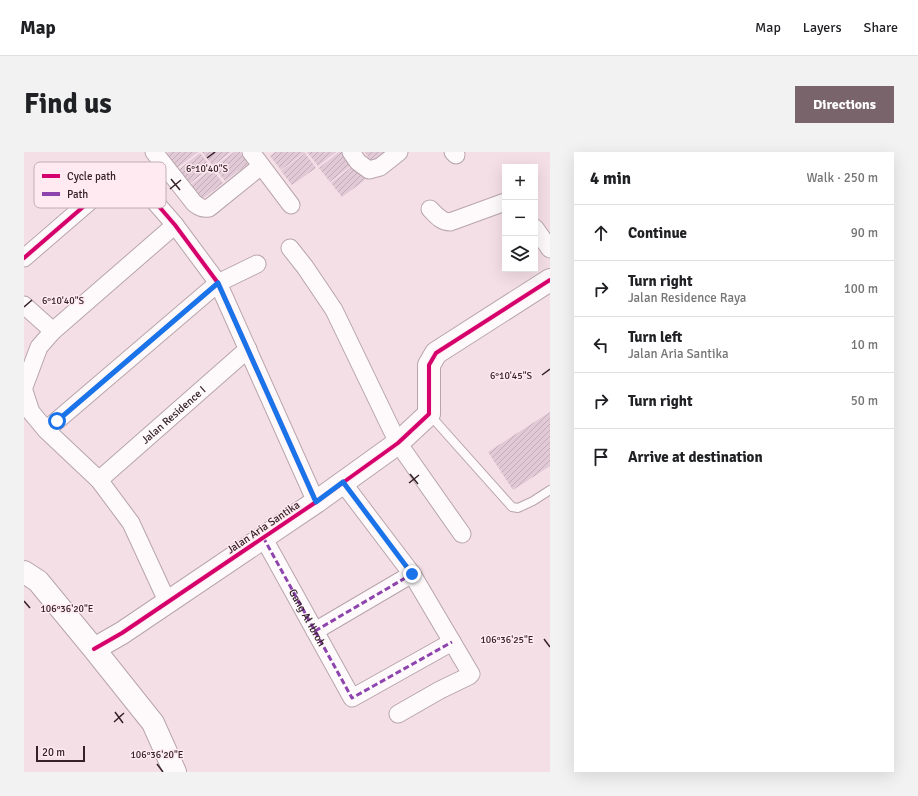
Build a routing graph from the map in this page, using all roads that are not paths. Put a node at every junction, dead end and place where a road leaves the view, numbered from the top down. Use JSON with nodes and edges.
{"nodes":[{"id":1,"x":154,"y":152,"type":"edge"},
{"id":2,"x":251,"y":152,"type":"edge"},
{"id":3,"x":351,"y":152,"type":"edge"},
{"id":4,"x":399,"y":152,"type":"edge"},
{"id":5,"x":162,"y":162,"type":"edge"},
{"id":6,"x":262,"y":166,"type":"junction"},
{"id":7,"x":166,"y":167,"type":"edge"},
{"id":8,"x":502,"y":203,"type":"edge"},
{"id":9,"x":292,"y":205,"type":"dead end"},
{"id":10,"x":82,"y":208,"type":"edge"},
{"id":11,"x":160,"y":208,"type":"edge"},
{"id":12,"x":430,"y":209,"type":"dead end"},
{"id":13,"x":175,"y":225,"type":"junction"},
{"id":14,"x":538,"y":232,"type":"edge"},
{"id":15,"x":290,"y":248,"type":"dead end"},
{"id":16,"x":550,"y":249,"type":"edge"},
{"id":17,"x":24,"y":258,"type":"edge"},
{"id":18,"x":257,"y":264,"type":"dead end"},
{"id":19,"x":550,"y":280,"type":"edge"},
{"id":20,"x":218,"y":283,"type":"junction"},
{"id":21,"x":24,"y":305,"type":"edge"},
{"id":22,"x":53,"y":331,"type":"junction"},
{"id":23,"x":248,"y":349,"type":"junction"},
{"id":24,"x":24,"y":387,"type":"edge"},
{"id":25,"x":24,"y":392,"type":"edge"},
{"id":26,"x":429,"y":414,"type":"junction"},
{"id":27,"x":46,"y":430,"type":"junction"},
{"id":28,"x":398,"y":444,"type":"junction"},
{"id":29,"x":100,"y":480,"type":"junction"},
{"id":30,"x":343,"y":482,"type":"junction"},
{"id":31,"x":550,"y":490,"type":"edge"},
{"id":32,"x":316,"y":502,"type":"junction"},
{"id":33,"x":462,"y":534,"type":"dead end"},
{"id":34,"x":263,"y":537,"type":"junction"},
{"id":35,"x":24,"y":572,"type":"edge"},
{"id":36,"x":412,"y":574,"type":"junction"},
{"id":37,"x":167,"y":601,"type":"junction"},
{"id":38,"x":315,"y":631,"type":"junction"},
{"id":39,"x":452,"y":642,"type":"junction"},
{"id":40,"x":94,"y":649,"type":"junction"},
{"id":41,"x":398,"y":714,"type":"dead end"},
{"id":42,"x":175,"y":772,"type":"edge"}],
"edges":[{"from":1,"to":5,"type":"street"},
{"from":2,"to":6,"type":"street"},
{"from":3,"to":4,"type":"street"},
{"from":6,"to":7,"type":"street"},
{"from":6,"to":9,"type":"street"},
{"from":8,"to":12,"type":"street"},
{"from":10,"to":17,"type":"street"},
{"from":11,"to":13,"type":"street"},
{"from":13,"to":20,"type":"street"},
{"from":13,"to":22,"type":"street"},
{"from":14,"to":16,"type":"street"},
{"from":15,"to":28,"type":"street"},
{"from":18,"to":20,"type":"street"},
{"from":19,"to":26,"type":"street"},
{"from":20,"to":23,"type":"street"},
{"from":20,"to":27,"type":"street"},
{"from":21,"to":22,"type":"street"},
{"from":22,"to":24,"type":"street"},
{"from":23,"to":29,"type":"street","name":"Jalan Residence I"},
{"from":23,"to":32,"type":"street"},
{"from":25,"to":27,"type":"street"},
{"from":26,"to":28,"type":"street","name":"Jalan Aria Santika"},
{"from":26,"to":31,"type":"lane"},
{"from":27,"to":29,"type":"street"},
{"from":28,"to":30,"type":"street","name":"Jalan Aria Santika"},
{"from":28,"to":33,"type":"street"},
{"from":29,"to":37,"type":"street"},
{"from":30,"to":32,"type":"street","name":"Jalan Aria Santika"},
{"from":30,"to":36,"type":"street"},
{"from":32,"to":34,"type":"street","name":"Jalan Aria Santika"},
{"from":34,"to":37,"type":"street","name":"Jalan Aria Santika"},
{"from":34,"to":38,"type":"street","name":"Gang Al Ibroh"},
{"from":35,"to":40,"type":"street"},
{"from":36,"to":38,"type":"street"},
{"from":36,"to":39,"type":"street"},
{"from":37,"to":40,"type":"street","name":"Jalan Aria Santika"},
{"from":38,"to":39,"type":"street","name":"Gang Al Ibroh"},
{"from":39,"to":41,"type":"street"},
{"from":40,"to":42,"type":"street"}]}
